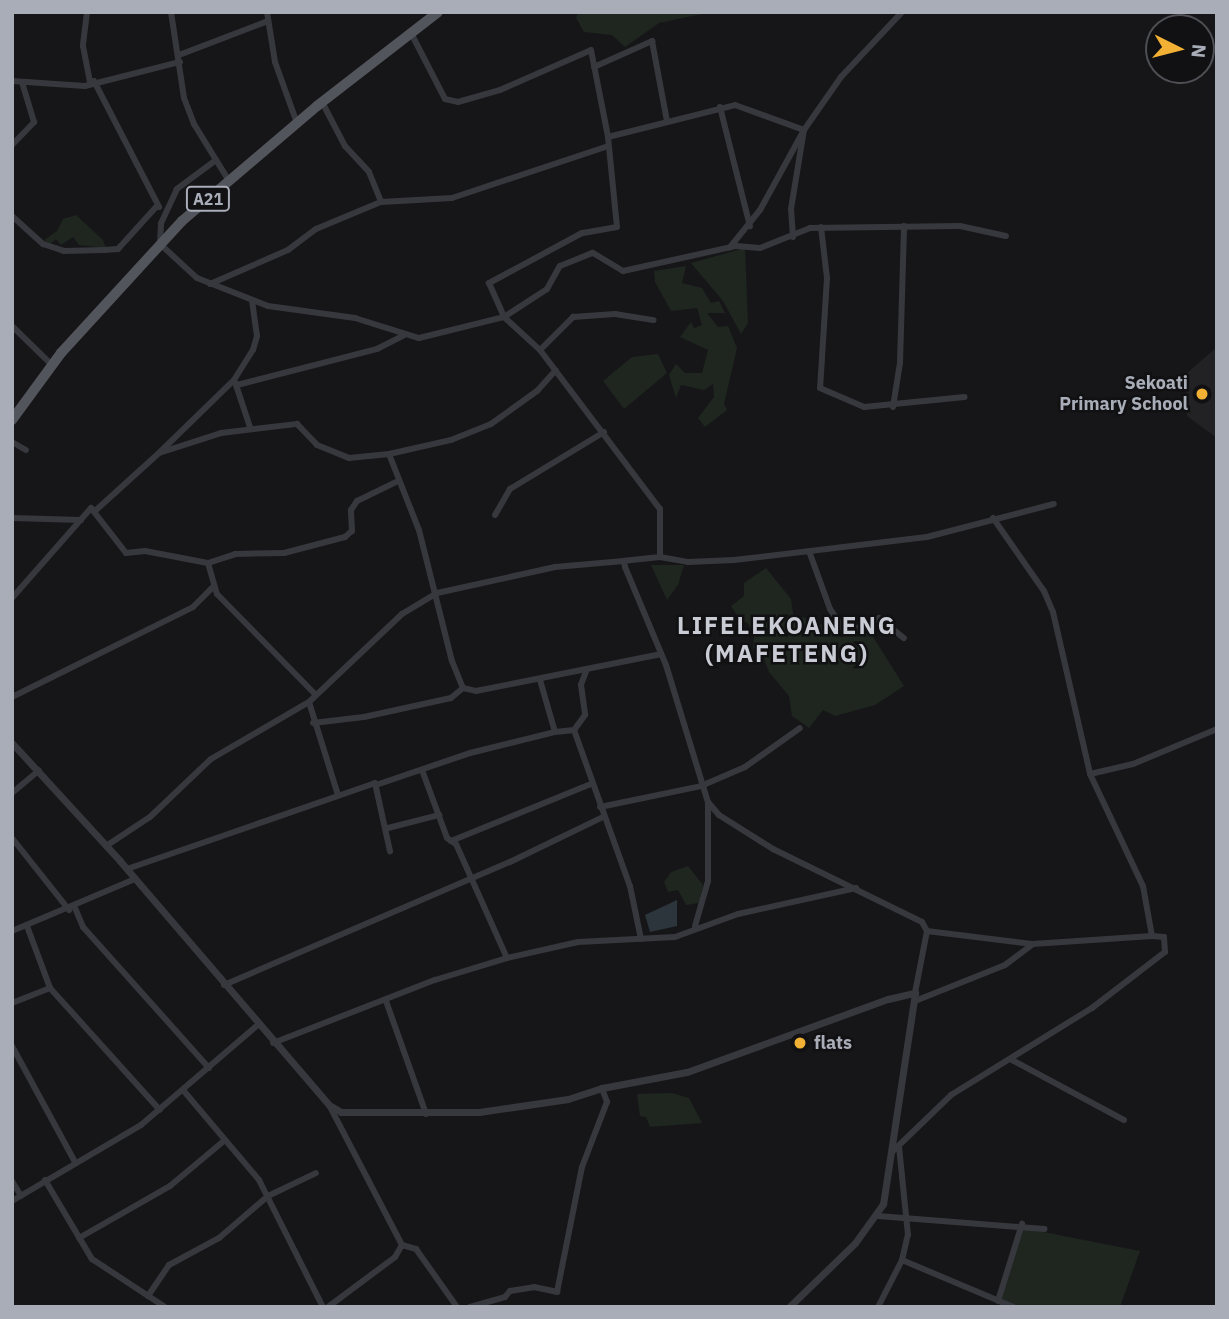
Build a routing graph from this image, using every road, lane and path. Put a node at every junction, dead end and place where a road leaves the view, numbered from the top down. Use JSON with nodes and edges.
{"nodes":[{"id":1,"x":87,"y":12,"type":"edge"},
{"id":2,"x":171,"y":12,"type":"edge"},
{"id":3,"x":267,"y":12,"type":"edge"},
{"id":4,"x":438,"y":12,"type":"edge"},
{"id":5,"x":902,"y":12,"type":"edge"},
{"id":6,"x":268,"y":21,"type":"junction"},
{"id":7,"x":411,"y":33,"type":"junction"},
{"id":8,"x":180,"y":59,"type":"junction"},
{"id":9,"x":594,"y":67,"type":"junction"},
{"id":10,"x":12,"y":82,"type":"edge"},
{"id":11,"x":22,"y":82,"type":"junction"},
{"id":12,"x":92,"y":82,"type":"junction"},
{"id":13,"x":322,"y":102,"type":"junction"},
{"id":14,"x":720,"y":107,"type":"junction"},
{"id":15,"x":667,"y":121,"type":"junction"},
{"id":16,"x":297,"y":123,"type":"junction"},
{"id":17,"x":804,"y":130,"type":"junction"},
{"id":18,"x":608,"y":137,"type":"junction"},
{"id":19,"x":12,"y":145,"type":"edge"},
{"id":20,"x":608,"y":146,"type":"junction"},
{"id":21,"x":216,"y":160,"type":"junction"},
{"id":22,"x":229,"y":181,"type":"junction"},
{"id":23,"x":381,"y":202,"type":"junction"},
{"id":24,"x":157,"y":206,"type":"junction"},
{"id":25,"x":164,"y":212,"type":"junction"},
{"id":26,"x":12,"y":216,"type":"edge"},
{"id":27,"x":750,"y":226,"type":"junction"},
{"id":28,"x":904,"y":226,"type":"junction"},
{"id":29,"x":821,"y":227,"type":"junction"},
{"id":30,"x":1006,"y":236,"type":"dead end"},
{"id":31,"x":793,"y":237,"type":"junction"},
{"id":32,"x":160,"y":244,"type":"junction"},
{"id":33,"x":730,"y":248,"type":"junction"},
{"id":34,"x":210,"y":284,"type":"junction"},
{"id":35,"x":252,"y":300,"type":"junction"},
{"id":36,"x":504,"y":317,"type":"junction"},
{"id":37,"x":654,"y":320,"type":"dead end"},
{"id":38,"x":12,"y":326,"type":"edge"},
{"id":39,"x":404,"y":335,"type":"junction"},
{"id":40,"x":540,"y":350,"type":"junction"},
{"id":41,"x":52,"y":365,"type":"junction"},
{"id":42,"x":556,"y":370,"type":"junction"},
{"id":43,"x":236,"y":383,"type":"junction"},
{"id":44,"x":965,"y":397,"type":"dead end"},
{"id":45,"x":893,"y":407,"type":"junction"},
{"id":46,"x":12,"y":420,"type":"edge"},
{"id":47,"x":250,"y":427,"type":"junction"},
{"id":48,"x":604,"y":432,"type":"junction"},
{"id":49,"x":12,"y":442,"type":"edge"},
{"id":50,"x":26,"y":450,"type":"dead end"},
{"id":51,"x":159,"y":453,"type":"junction"},
{"id":52,"x":389,"y":454,"type":"junction"},
{"id":53,"x":398,"y":481,"type":"junction"},
{"id":54,"x":1054,"y":504,"type":"dead end"},
{"id":55,"x":94,"y":511,"type":"junction"},
{"id":56,"x":495,"y":515,"type":"dead end"},
{"id":57,"x":12,"y":518,"type":"edge"},
{"id":58,"x":993,"y":518,"type":"junction"},
{"id":59,"x":81,"y":520,"type":"junction"},
{"id":60,"x":809,"y":551,"type":"junction"},
{"id":61,"x":660,"y":557,"type":"junction"},
{"id":62,"x":624,"y":561,"type":"junction"},
{"id":63,"x":208,"y":563,"type":"junction"},
{"id":64,"x":213,"y":587,"type":"junction"},
{"id":65,"x":437,"y":593,"type":"junction"},
{"id":66,"x":12,"y":598,"type":"edge"},
{"id":67,"x":904,"y":638,"type":"dead end"},
{"id":68,"x":661,"y":654,"type":"junction"},
{"id":69,"x":586,"y":669,"type":"junction"},
{"id":70,"x":540,"y":680,"type":"junction"},
{"id":71,"x":463,"y":688,"type":"junction"},
{"id":72,"x":316,"y":695,"type":"junction"},
{"id":73,"x":12,"y":697,"type":"edge"},
{"id":74,"x":309,"y":702,"type":"junction"},
{"id":75,"x":313,"y":723,"type":"junction"},
{"id":76,"x":800,"y":728,"type":"dead end"},
{"id":77,"x":1217,"y":729,"type":"edge"},
{"id":78,"x":574,"y":730,"type":"junction"},
{"id":79,"x":555,"y":733,"type":"junction"},
{"id":80,"x":12,"y":743,"type":"edge"},
{"id":81,"x":39,"y":770,"type":"junction"},
{"id":82,"x":422,"y":770,"type":"junction"},
{"id":83,"x":1090,"y":774,"type":"junction"},
{"id":84,"x":593,"y":783,"type":"junction"},
{"id":85,"x":376,"y":785,"type":"junction"},
{"id":86,"x":701,"y":786,"type":"junction"},
{"id":87,"x":12,"y":793,"type":"edge"},
{"id":88,"x":338,"y":795,"type":"junction"},
{"id":89,"x":708,"y":802,"type":"junction"},
{"id":90,"x":600,"y":807,"type":"junction"},
{"id":91,"x":439,"y":815,"type":"junction"},
{"id":92,"x":603,"y":817,"type":"junction"},
{"id":93,"x":388,"y":828,"type":"junction"},
{"id":94,"x":12,"y":838,"type":"edge"},
{"id":95,"x":451,"y":841,"type":"junction"},
{"id":96,"x":106,"y":846,"type":"junction"},
{"id":97,"x":390,"y":851,"type":"dead end"},
{"id":98,"x":127,"y":869,"type":"junction"},
{"id":99,"x":473,"y":878,"type":"junction"},
{"id":100,"x":135,"y":879,"type":"junction"},
{"id":101,"x":856,"y":888,"type":"junction"},
{"id":102,"x":72,"y":909,"type":"junction"},
{"id":103,"x":27,"y":926,"type":"junction"},
{"id":104,"x":695,"y":926,"type":"junction"},
{"id":105,"x":12,"y":931,"type":"edge"},
{"id":106,"x":927,"y":931,"type":"junction"},
{"id":107,"x":1152,"y":936,"type":"junction"},
{"id":108,"x":641,"y":939,"type":"junction"},
{"id":109,"x":1032,"y":944,"type":"junction"},
{"id":110,"x":507,"y":958,"type":"junction"},
{"id":111,"x":224,"y":985,"type":"junction"},
{"id":112,"x":50,"y":988,"type":"junction"},
{"id":113,"x":915,"y":997,"type":"junction"},
{"id":114,"x":386,"y":1001,"type":"junction"},
{"id":115,"x":12,"y":1003,"type":"edge"},
{"id":116,"x":259,"y":1024,"type":"junction"},
{"id":117,"x":273,"y":1043,"type":"junction"},
{"id":118,"x":12,"y":1046,"type":"edge"},
{"id":119,"x":1012,"y":1060,"type":"junction"},
{"id":120,"x":209,"y":1068,"type":"junction"},
{"id":121,"x":602,"y":1088,"type":"junction"},
{"id":122,"x":183,"y":1090,"type":"junction"},
{"id":123,"x":329,"y":1105,"type":"junction"},
{"id":124,"x":160,"y":1110,"type":"junction"},
{"id":125,"x":426,"y":1114,"type":"junction"},
{"id":126,"x":1124,"y":1120,"type":"dead end"},
{"id":127,"x":225,"y":1140,"type":"junction"},
{"id":128,"x":895,"y":1149,"type":"junction"},
{"id":129,"x":75,"y":1162,"type":"junction"},
{"id":130,"x":316,"y":1173,"type":"dead end"},
{"id":131,"x":45,"y":1180,"type":"junction"},
{"id":132,"x":12,"y":1181,"type":"edge"},
{"id":133,"x":21,"y":1196,"type":"junction"},
{"id":134,"x":268,"y":1196,"type":"junction"},
{"id":135,"x":12,"y":1201,"type":"edge"},
{"id":136,"x":878,"y":1216,"type":"junction"},
{"id":137,"x":908,"y":1219,"type":"junction"},
{"id":138,"x":1022,"y":1224,"type":"junction"},
{"id":139,"x":1044,"y":1229,"type":"dead end"},
{"id":140,"x":79,"y":1238,"type":"junction"},
{"id":141,"x":402,"y":1245,"type":"junction"},
{"id":142,"x":902,"y":1260,"type":"junction"},
{"id":143,"x":148,"y":1296,"type":"junction"},
{"id":144,"x":998,"y":1301,"type":"junction"},
{"id":145,"x":1009,"y":1306,"type":"edge"},
{"id":146,"x":165,"y":1307,"type":"edge"},
{"id":147,"x":323,"y":1307,"type":"edge"},
{"id":148,"x":328,"y":1307,"type":"edge"},
{"id":149,"x":457,"y":1307,"type":"edge"},
{"id":150,"x":470,"y":1307,"type":"edge"},
{"id":151,"x":789,"y":1307,"type":"edge"},
{"id":152,"x":878,"y":1307,"type":"edge"}],
"edges":[{"from":1,"to":12,"type":"street"},
{"from":2,"to":8,"type":"street"},
{"from":3,"to":6,"type":"street"},
{"from":4,"to":7,"type":"main road","number":"A21"},
{"from":5,"to":17,"type":"street"},
{"from":6,"to":8,"type":"street"},
{"from":6,"to":16,"type":"street"},
{"from":7,"to":9,"type":"street"},
{"from":7,"to":13,"type":"main road","number":"A21"},
{"from":8,"to":12,"type":"street"},
{"from":8,"to":21,"type":"street"},
{"from":9,"to":15,"type":"street"},
{"from":9,"to":18,"type":"street"},
{"from":10,"to":11,"type":"street"},
{"from":11,"to":12,"type":"street"},
{"from":11,"to":19,"type":"street"},
{"from":12,"to":24,"type":"street"},
{"from":13,"to":16,"type":"main road","number":"A21"},
{"from":13,"to":23,"type":"street"},
{"from":14,"to":15,"type":"street"},
{"from":14,"to":17,"type":"street"},
{"from":14,"to":27,"type":"street"},
{"from":15,"to":18,"type":"street"},
{"from":16,"to":22,"type":"main road","number":"A21"},
{"from":17,"to":27,"type":"street"},
{"from":17,"to":31,"type":"street"},
{"from":18,"to":20,"type":"street"},
{"from":20,"to":23,"type":"street"},
{"from":20,"to":36,"type":"street"},
{"from":21,"to":22,"type":"street"},
{"from":21,"to":25,"type":"street"},
{"from":22,"to":32,"type":"main road","number":"A21"},
{"from":23,"to":34,"type":"street"},
{"from":24,"to":25,"type":"street"},
{"from":24,"to":26,"type":"street"},
{"from":25,"to":32,"type":"street"},
{"from":27,"to":33,"type":"street"},
{"from":28,"to":29,"type":"street"},
{"from":28,"to":30,"type":"street"},
{"from":28,"to":45,"type":"street"},
{"from":29,"to":31,"type":"street"},
{"from":29,"to":45,"type":"street"},
{"from":31,"to":33,"type":"street"},
{"from":32,"to":34,"type":"street"},
{"from":32,"to":41,"type":"main road","number":"A21"},
{"from":33,"to":36,"type":"street"},
{"from":34,"to":35,"type":"street"},
{"from":35,"to":39,"type":"street"},
{"from":35,"to":43,"type":"street"},
{"from":36,"to":39,"type":"street"},
{"from":36,"to":40,"type":"street"},
{"from":37,"to":40,"type":"street"},
{"from":38,"to":41,"type":"street"},
{"from":39,"to":43,"type":"street"},
{"from":40,"to":42,"type":"street"},
{"from":41,"to":46,"type":"main road","number":"A21"},
{"from":42,"to":48,"type":"street"},
{"from":42,"to":52,"type":"street"},
{"from":43,"to":47,"type":"street"},
{"from":43,"to":51,"type":"street"},
{"from":44,"to":45,"type":"street"},
{"from":47,"to":51,"type":"street"},
{"from":47,"to":52,"type":"street"},
{"from":48,"to":56,"type":"street"},
{"from":48,"to":61,"type":"street"},
{"from":49,"to":50,"type":"street"},
{"from":51,"to":55,"type":"street"},
{"from":52,"to":53,"type":"street"},
{"from":53,"to":63,"type":"street"},
{"from":53,"to":65,"type":"street"},
{"from":54,"to":58,"type":"street"},
{"from":55,"to":59,"type":"street"},
{"from":55,"to":63,"type":"street"},
{"from":57,"to":59,"type":"street"},
{"from":58,"to":60,"type":"street"},
{"from":58,"to":83,"type":"street"},
{"from":59,"to":66,"type":"street"},
{"from":60,"to":61,"type":"street"},
{"from":60,"to":67,"type":"street"},
{"from":61,"to":62,"type":"street"},
{"from":62,"to":65,"type":"street"},
{"from":62,"to":68,"type":"street"},
{"from":63,"to":64,"type":"street"},
{"from":64,"to":72,"type":"street"},
{"from":64,"to":73,"type":"street"},
{"from":65,"to":71,"type":"street"},
{"from":65,"to":72,"type":"street"},
{"from":68,"to":69,"type":"street"},
{"from":68,"to":86,"type":"street"},
{"from":69,"to":70,"type":"street"},
{"from":69,"to":78,"type":"street"},
{"from":70,"to":71,"type":"street"},
{"from":70,"to":79,"type":"street"},
{"from":71,"to":75,"type":"street"},
{"from":72,"to":74,"type":"street"},
{"from":74,"to":75,"type":"street"},
{"from":74,"to":96,"type":"street"},
{"from":75,"to":88,"type":"street"},
{"from":76,"to":86,"type":"street"},
{"from":77,"to":83,"type":"street"},
{"from":78,"to":79,"type":"street"},
{"from":78,"to":84,"type":"street"},
{"from":79,"to":82,"type":"street"},
{"from":80,"to":81,"type":"street"},
{"from":81,"to":87,"type":"street"},
{"from":81,"to":96,"type":"street"},
{"from":82,"to":85,"type":"street"},
{"from":82,"to":91,"type":"street"},
{"from":83,"to":107,"type":"street"},
{"from":84,"to":90,"type":"street"},
{"from":84,"to":95,"type":"street"},
{"from":85,"to":88,"type":"street"},
{"from":85,"to":93,"type":"street"},
{"from":86,"to":89,"type":"street"},
{"from":86,"to":90,"type":"street"},
{"from":88,"to":98,"type":"street"},
{"from":89,"to":101,"type":"street"},
{"from":89,"to":104,"type":"street"},
{"from":90,"to":92,"type":"street"},
{"from":91,"to":93,"type":"street"},
{"from":91,"to":95,"type":"street"},
{"from":92,"to":99,"type":"street"},
{"from":92,"to":108,"type":"street"},
{"from":93,"to":97,"type":"street"},
{"from":94,"to":102,"type":"street"},
{"from":95,"to":99,"type":"street"},
{"from":96,"to":98,"type":"street"},
{"from":98,"to":100,"type":"street"},
{"from":99,"to":110,"type":"street"},
{"from":99,"to":111,"type":"street"},
{"from":100,"to":102,"type":"street"},
{"from":100,"to":111,"type":"street"},
{"from":101,"to":104,"type":"street"},
{"from":101,"to":106,"type":"street"},
{"from":102,"to":103,"type":"street"},
{"from":102,"to":120,"type":"street"},
{"from":103,"to":105,"type":"street"},
{"from":103,"to":112,"type":"street"},
{"from":104,"to":108,"type":"street"},
{"from":106,"to":109,"type":"street"},
{"from":106,"to":113,"type":"street"},
{"from":107,"to":109,"type":"street"},
{"from":107,"to":119,"type":"street"},
{"from":108,"to":110,"type":"street"},
{"from":109,"to":113,"type":"street"},
{"from":110,"to":114,"type":"street"},
{"from":111,"to":116,"type":"street"},
{"from":112,"to":115,"type":"street"},
{"from":112,"to":124,"type":"street"},
{"from":113,"to":121,"type":"street"},
{"from":113,"to":128,"type":"street"},
{"from":114,"to":117,"type":"street"},
{"from":114,"to":125,"type":"street"},
{"from":116,"to":117,"type":"street"},
{"from":116,"to":120,"type":"street"},
{"from":117,"to":123,"type":"street"},
{"from":118,"to":129,"type":"street"},
{"from":119,"to":126,"type":"street"},
{"from":119,"to":128,"type":"street"},
{"from":120,"to":122,"type":"street"},
{"from":121,"to":125,"type":"street"},
{"from":121,"to":150,"type":"street"},
{"from":122,"to":124,"type":"street"},
{"from":122,"to":127,"type":"street"},
{"from":123,"to":125,"type":"street"},
{"from":123,"to":141,"type":"street"},
{"from":124,"to":129,"type":"street"},
{"from":127,"to":134,"type":"street"},
{"from":127,"to":140,"type":"street"},
{"from":128,"to":136,"type":"street"},
{"from":128,"to":137,"type":"street"},
{"from":129,"to":131,"type":"street"},
{"from":130,"to":134,"type":"street"},
{"from":131,"to":133,"type":"street"},
{"from":131,"to":140,"type":"street"},
{"from":132,"to":133,"type":"street"},
{"from":133,"to":135,"type":"street"},
{"from":134,"to":143,"type":"street"},
{"from":134,"to":147,"type":"street"},
{"from":136,"to":137,"type":"street"},
{"from":136,"to":151,"type":"street"},
{"from":137,"to":138,"type":"street"},
{"from":137,"to":142,"type":"street"},
{"from":138,"to":139,"type":"street"},
{"from":138,"to":144,"type":"street"},
{"from":140,"to":143,"type":"street"},
{"from":141,"to":148,"type":"street"},
{"from":141,"to":149,"type":"street"},
{"from":142,"to":144,"type":"street"},
{"from":142,"to":152,"type":"street"},
{"from":143,"to":146,"type":"street"},
{"from":144,"to":145,"type":"street"}]}
